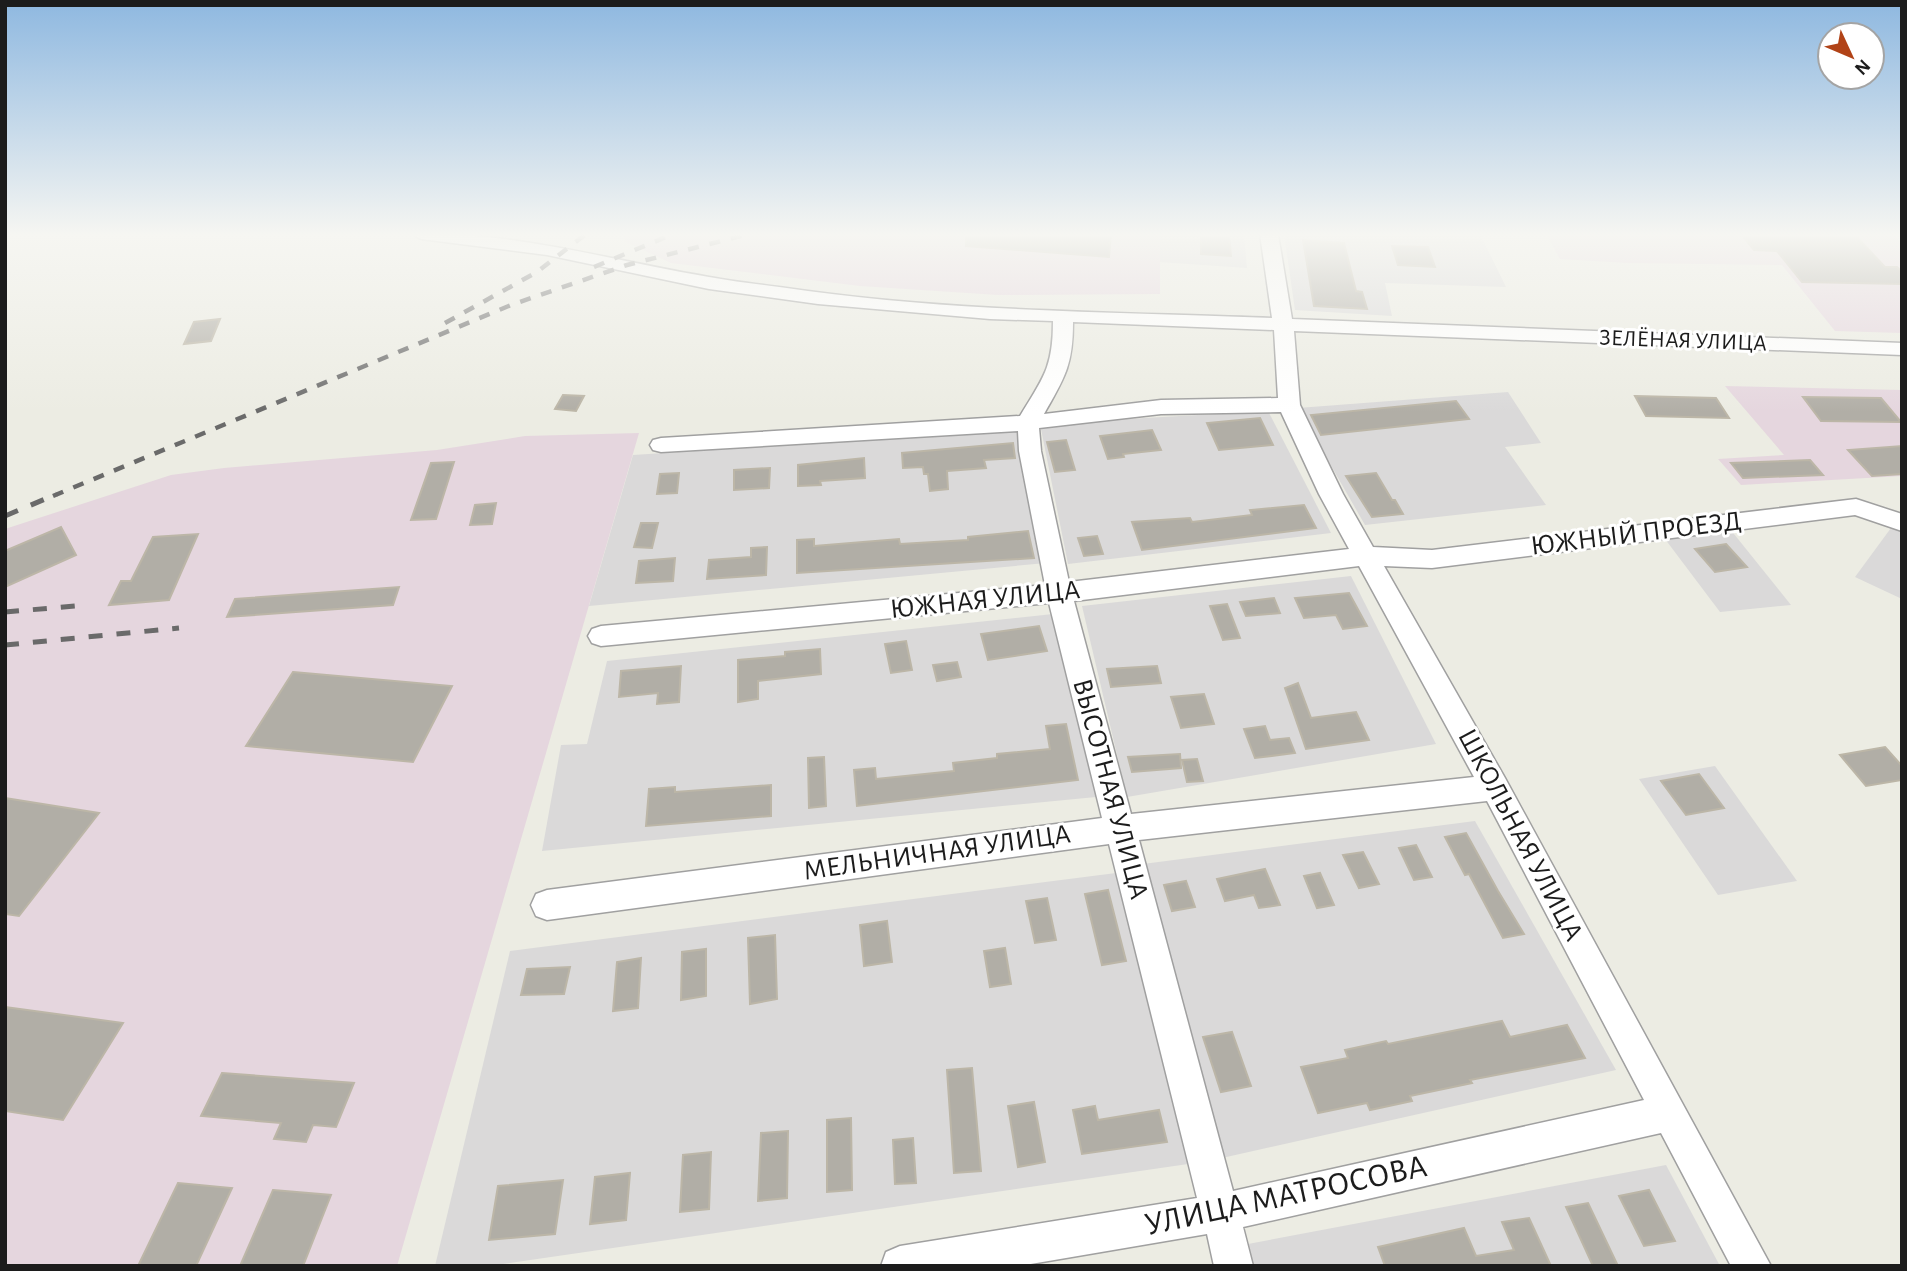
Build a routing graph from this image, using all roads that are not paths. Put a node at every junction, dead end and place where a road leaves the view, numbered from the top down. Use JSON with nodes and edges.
{"nodes":[{"id":1,"x":786,"y":293,"type":"edge"},
{"id":2,"x":1278,"y":293,"type":"edge"},
{"id":3,"x":1063,"y":316,"type":"junction"},
{"id":4,"x":1283,"y":323,"type":"junction"},
{"id":5,"x":1902,"y":349,"type":"edge"},
{"id":6,"x":1289,"y":405,"type":"junction"},
{"id":7,"x":1028,"y":422,"type":"junction"},
{"id":8,"x":661,"y":445,"type":"dead end"},
{"id":9,"x":1902,"y":523,"type":"edge"},
{"id":10,"x":1367,"y":556,"type":"junction"},
{"id":11,"x":1059,"y":593,"type":"junction"},
{"id":12,"x":601,"y":636,"type":"dead end"},
{"id":13,"x":1495,"y":787,"type":"junction"},
{"id":14,"x":1120,"y":829,"type":"junction"},
{"id":15,"x":547,"y":905,"type":"dead end"},
{"id":16,"x":1669,"y":1113,"type":"junction"},
{"id":17,"x":1221,"y":1213,"type":"junction"},
{"id":18,"x":900,"y":1266,"type":"edge"},
{"id":19,"x":1234,"y":1266,"type":"edge"},
{"id":20,"x":1752,"y":1266,"type":"edge"}],
"edges":[{"from":1,"to":3,"type":"street","name":"ЗЕЛЁНАЯ УЛИЦА"},
{"from":2,"to":4,"type":"street"},
{"from":3,"to":4,"type":"street","name":"ЗЕЛЁНАЯ УЛИЦА"},
{"from":3,"to":7,"type":"street"},
{"from":4,"to":5,"type":"street","name":"ЗЕЛЁНАЯ УЛИЦА"},
{"from":4,"to":6,"type":"street"},
{"from":6,"to":7,"type":"street"},
{"from":6,"to":10,"type":"street","name":"ШКОЛЬНАЯ УЛИЦА"},
{"from":7,"to":8,"type":"street"},
{"from":7,"to":11,"type":"street","name":"ВЫСОТНАЯ УЛИЦА"},
{"from":9,"to":10,"type":"street","name":"ЮЖНЫЙ ПРОЕЗД"},
{"from":10,"to":11,"type":"street","name":"ЮЖНАЯ УЛИЦА"},
{"from":10,"to":13,"type":"street","name":"ШКОЛЬНАЯ УЛИЦА"},
{"from":11,"to":12,"type":"street","name":"ЮЖНАЯ УЛИЦА"},
{"from":11,"to":14,"type":"street","name":"ВЫСОТНАЯ УЛИЦА"},
{"from":13,"to":14,"type":"street","name":"МЕЛЬНИЧНАЯ УЛИЦА"},
{"from":13,"to":16,"type":"street","name":"ШКОЛЬНАЯ УЛИЦА"},
{"from":14,"to":15,"type":"street","name":"МЕЛЬНИЧНАЯ УЛИЦА"},
{"from":14,"to":17,"type":"street","name":"ВЫСОТНАЯ УЛИЦА"},
{"from":16,"to":17,"type":"street","name":"УЛИЦА МАТРОСОВА"},
{"from":16,"to":20,"type":"street","name":"ШКОЛЬНАЯ УЛИЦА"},
{"from":17,"to":18,"type":"street","name":"УЛИЦА МАТРОСОВА"},
{"from":17,"to":19,"type":"street","name":"ВЫСОТНАЯ УЛИЦА"}]}
